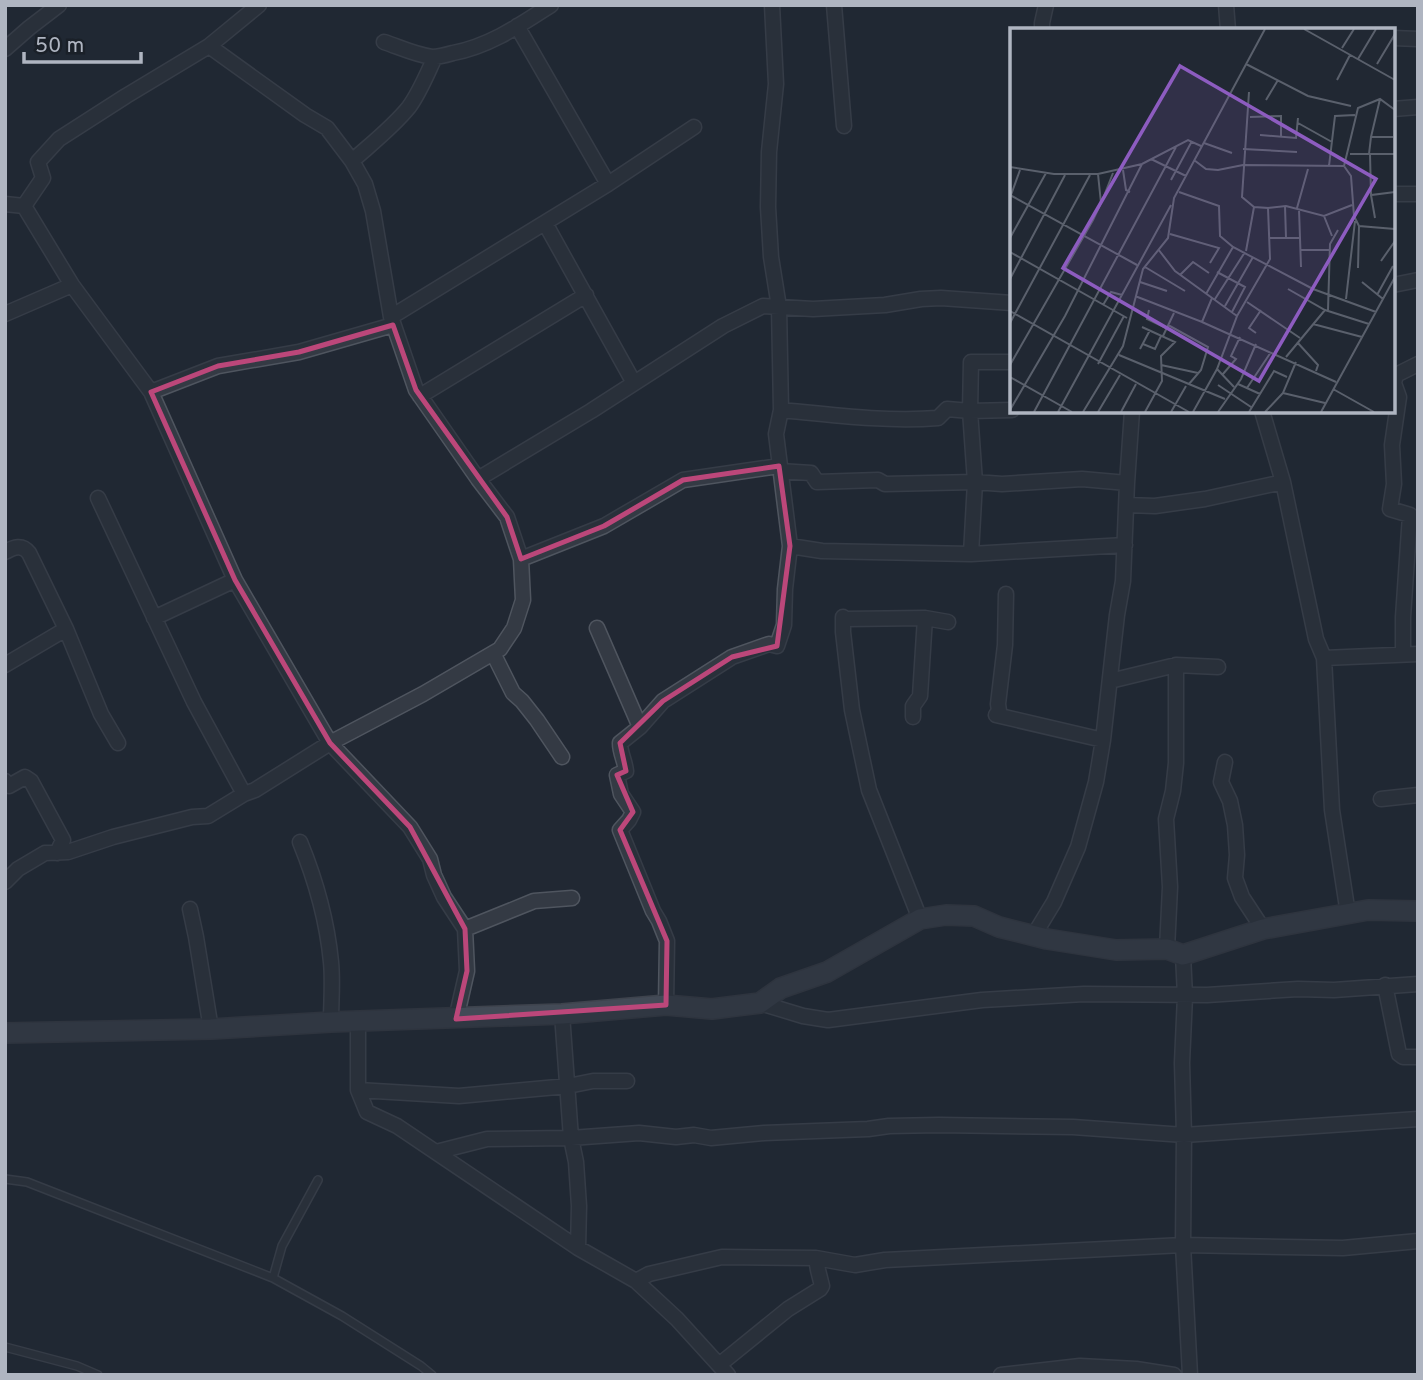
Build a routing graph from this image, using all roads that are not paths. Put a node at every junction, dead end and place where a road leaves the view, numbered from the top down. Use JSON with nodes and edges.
{"nodes":[{"id":1,"x":60,"y":5,"type":"edge"},
{"id":2,"x":259,"y":5,"type":"edge"},
{"id":3,"x":551,"y":5,"type":"edge"},
{"id":4,"x":772,"y":5,"type":"edge"},
{"id":5,"x":834,"y":5,"type":"edge"},
{"id":6,"x":1046,"y":5,"type":"edge"},
{"id":7,"x":1226,"y":5,"type":"edge"},
{"id":8,"x":517,"y":26,"type":"junction"},
{"id":9,"x":1042,"y":28,"type":"edge"},
{"id":10,"x":1232,"y":28,"type":"edge"},
{"id":11,"x":1395,"y":38,"type":"edge"},
{"id":12,"x":1418,"y":39,"type":"edge"},
{"id":13,"x":384,"y":42,"type":"dead end"},
{"id":14,"x":209,"y":46,"type":"junction"},
{"id":15,"x":5,"y":49,"type":"edge"},
{"id":16,"x":435,"y":57,"type":"junction"},
{"id":17,"x":1418,"y":107,"type":"edge"},
{"id":18,"x":1395,"y":109,"type":"edge"},
{"id":19,"x":844,"y":126,"type":"dead end"},
{"id":20,"x":694,"y":127,"type":"dead end"},
{"id":21,"x":352,"y":161,"type":"junction"},
{"id":22,"x":608,"y":184,"type":"junction"},
{"id":23,"x":1395,"y":194,"type":"edge"},
{"id":24,"x":1418,"y":194,"type":"edge"},
{"id":25,"x":5,"y":204,"type":"edge"},
{"id":26,"x":24,"y":206,"type":"junction"},
{"id":27,"x":545,"y":223,"type":"junction"},
{"id":28,"x":1418,"y":280,"type":"edge"},
{"id":29,"x":72,"y":285,"type":"junction"},
{"id":30,"x":1395,"y":285,"type":"edge"},
{"id":31,"x":586,"y":295,"type":"junction"},
{"id":32,"x":1010,"y":303,"type":"edge"},
{"id":33,"x":779,"y":307,"type":"junction"},
{"id":34,"x":5,"y":314,"type":"edge"},
{"id":35,"x":392,"y":321,"type":"junction"},
{"id":36,"x":1010,"y":362,"type":"edge"},
{"id":37,"x":1418,"y":364,"type":"edge"},
{"id":38,"x":1395,"y":379,"type":"edge"},
{"id":39,"x":634,"y":383,"type":"junction"},
{"id":40,"x":1395,"y":386,"type":"edge"},
{"id":41,"x":151,"y":392,"type":"junction"},
{"id":42,"x":420,"y":397,"type":"junction"},
{"id":43,"x":782,"y":410,"type":"junction"},
{"id":44,"x":1010,"y":410,"type":"edge"},
{"id":45,"x":970,"y":411,"type":"junction"},
{"id":46,"x":1132,"y":413,"type":"edge"},
{"id":47,"x":1263,"y":413,"type":"edge"},
{"id":48,"x":779,"y":469,"type":"junction"},
{"id":49,"x":478,"y":479,"type":"junction"},
{"id":50,"x":975,"y":482,"type":"junction"},
{"id":51,"x":1283,"y":482,"type":"junction"},
{"id":52,"x":1127,"y":483,"type":"junction"},
{"id":53,"x":98,"y":498,"type":"dead end"},
{"id":54,"x":1127,"y":505,"type":"junction"},
{"id":55,"x":1125,"y":545,"type":"junction"},
{"id":56,"x":790,"y":546,"type":"junction"},
{"id":57,"x":5,"y":552,"type":"edge"},
{"id":58,"x":971,"y":554,"type":"junction"},
{"id":59,"x":521,"y":559,"type":"junction"},
{"id":60,"x":235,"y":580,"type":"junction"},
{"id":61,"x":1006,"y":594,"type":"dead end"},
{"id":62,"x":153,"y":618,"type":"junction"},
{"id":63,"x":925,"y":618,"type":"junction"},
{"id":64,"x":948,"y":622,"type":"dead end"},
{"id":65,"x":66,"y":628,"type":"junction"},
{"id":66,"x":597,"y":628,"type":"dead end"},
{"id":67,"x":493,"y":653,"type":"junction"},
{"id":68,"x":1410,"y":654,"type":"edge"},
{"id":69,"x":1324,"y":658,"type":"junction"},
{"id":70,"x":1176,"y":665,"type":"junction"},
{"id":71,"x":5,"y":666,"type":"edge"},
{"id":72,"x":1218,"y":667,"type":"dead end"},
{"id":73,"x":1110,"y":681,"type":"junction"},
{"id":74,"x":914,"y":718,"type":"dead end"},
{"id":75,"x":640,"y":727,"type":"junction"},
{"id":76,"x":1103,"y":740,"type":"junction"},
{"id":77,"x":118,"y":743,"type":"dead end"},
{"id":78,"x":330,"y":743,"type":"junction"},
{"id":79,"x":562,"y":757,"type":"dead end"},
{"id":80,"x":1226,"y":762,"type":"dead end"},
{"id":81,"x":5,"y":780,"type":"edge"},
{"id":82,"x":244,"y":794,"type":"junction"},
{"id":83,"x":1418,"y":795,"type":"edge"},
{"id":84,"x":1381,"y":799,"type":"dead end"},
{"id":85,"x":300,"y":842,"type":"dead end"},
{"id":86,"x":57,"y":853,"type":"junction"},
{"id":87,"x":5,"y":882,"type":"edge"},
{"id":88,"x":572,"y":898,"type":"dead end"},
{"id":89,"x":190,"y":909,"type":"dead end"},
{"id":90,"x":1418,"y":911,"type":"edge"},
{"id":91,"x":1348,"y":914,"type":"junction"},
{"id":92,"x":920,"y":919,"type":"junction"},
{"id":93,"x":465,"y":929,"type":"junction"},
{"id":94,"x":1263,"y":929,"type":"junction"},
{"id":95,"x":1034,"y":935,"type":"junction"},
{"id":96,"x":1175,"y":952,"type":"junction"},
{"id":97,"x":1418,"y":984,"type":"edge"},
{"id":98,"x":1385,"y":985,"type":"junction"},
{"id":99,"x":1185,"y":996,"type":"junction"},
{"id":100,"x":760,"y":1003,"type":"junction"},
{"id":101,"x":666,"y":1005,"type":"junction"},
{"id":102,"x":562,"y":1014,"type":"junction"},
{"id":103,"x":456,"y":1019,"type":"junction"},
{"id":104,"x":331,"y":1022,"type":"junction"},
{"id":105,"x":358,"y":1022,"type":"junction"},
{"id":106,"x":211,"y":1029,"type":"junction"},
{"id":107,"x":5,"y":1033,"type":"edge"},
{"id":108,"x":1418,"y":1057,"type":"edge"},
{"id":109,"x":628,"y":1081,"type":"dead end"},
{"id":110,"x":568,"y":1086,"type":"junction"},
{"id":111,"x":358,"y":1090,"type":"junction"},
{"id":112,"x":1418,"y":1119,"type":"edge"},
{"id":113,"x":1184,"y":1135,"type":"junction"},
{"id":114,"x":571,"y":1138,"type":"junction"},
{"id":115,"x":436,"y":1152,"type":"junction"},
{"id":116,"x":5,"y":1179,"type":"edge"},
{"id":117,"x":318,"y":1180,"type":"dead end"},
{"id":118,"x":1418,"y":1241,"type":"edge"},
{"id":119,"x":1183,"y":1245,"type":"junction"},
{"id":120,"x":578,"y":1248,"type":"junction"},
{"id":121,"x":816,"y":1258,"type":"junction"},
{"id":122,"x":273,"y":1278,"type":"junction"},
{"id":123,"x":636,"y":1281,"type":"junction"},
{"id":124,"x":5,"y":1348,"type":"edge"},
{"id":125,"x":723,"y":1370,"type":"edge"},
{"id":126,"x":98,"y":1375,"type":"edge"},
{"id":127,"x":432,"y":1375,"type":"edge"},
{"id":128,"x":1001,"y":1375,"type":"edge"},
{"id":129,"x":1174,"y":1375,"type":"edge"},
{"id":130,"x":1190,"y":1375,"type":"edge"}],
"edges":[{"from":1,"to":15,"type":"street"},
{"from":2,"to":14,"type":"street"},
{"from":3,"to":8,"type":"street"},
{"from":4,"to":33,"type":"street"},
{"from":5,"to":19,"type":"street"},
{"from":6,"to":9,"type":"street"},
{"from":7,"to":10,"type":"street"},
{"from":8,"to":16,"type":"street"},
{"from":8,"to":22,"type":"street"},
{"from":11,"to":12,"type":"street"},
{"from":13,"to":16,"type":"street"},
{"from":14,"to":21,"type":"street"},
{"from":14,"to":26,"type":"street"},
{"from":16,"to":21,"type":"street"},
{"from":17,"to":18,"type":"street"},
{"from":20,"to":22,"type":"street"},
{"from":21,"to":35,"type":"street"},
{"from":22,"to":27,"type":"street"},
{"from":23,"to":24,"type":"street"},
{"from":25,"to":26,"type":"street"},
{"from":26,"to":29,"type":"street"},
{"from":27,"to":31,"type":"street"},
{"from":27,"to":35,"type":"street"},
{"from":28,"to":30,"type":"street"},
{"from":29,"to":34,"type":"street"},
{"from":29,"to":41,"type":"street"},
{"from":31,"to":39,"type":"street"},
{"from":31,"to":42,"type":"street"},
{"from":32,"to":33,"type":"street"},
{"from":33,"to":39,"type":"street"},
{"from":33,"to":43,"type":"street"},
{"from":35,"to":41,"type":"street"},
{"from":35,"to":42,"type":"street"},
{"from":36,"to":45,"type":"street"},
{"from":37,"to":38,"type":"street"},
{"from":39,"to":49,"type":"street"},
{"from":40,"to":68,"type":"street"},
{"from":41,"to":60,"type":"street"},
{"from":42,"to":49,"type":"street"},
{"from":43,"to":45,"type":"street"},
{"from":43,"to":48,"type":"street"},
{"from":44,"to":45,"type":"street"},
{"from":45,"to":50,"type":"street"},
{"from":46,"to":52,"type":"street"},
{"from":47,"to":51,"type":"street"},
{"from":48,"to":50,"type":"street"},
{"from":48,"to":56,"type":"street"},
{"from":48,"to":59,"type":"street"},
{"from":49,"to":59,"type":"street"},
{"from":50,"to":52,"type":"street"},
{"from":50,"to":58,"type":"street"},
{"from":51,"to":54,"type":"street"},
{"from":51,"to":69,"type":"street"},
{"from":52,"to":54,"type":"street"},
{"from":53,"to":62,"type":"street"},
{"from":54,"to":55,"type":"street"},
{"from":55,"to":58,"type":"street"},
{"from":55,"to":73,"type":"street"},
{"from":56,"to":58,"type":"street"},
{"from":56,"to":75,"type":"street"},
{"from":57,"to":65,"type":"street"},
{"from":59,"to":67,"type":"street"},
{"from":60,"to":62,"type":"street"},
{"from":60,"to":78,"type":"street"},
{"from":61,"to":76,"type":"street"},
{"from":62,"to":82,"type":"street"},
{"from":63,"to":64,"type":"street"},
{"from":63,"to":74,"type":"street"},
{"from":63,"to":92,"type":"street"},
{"from":65,"to":71,"type":"street"},
{"from":65,"to":77,"type":"street"},
{"from":66,"to":75,"type":"street"},
{"from":67,"to":78,"type":"street"},
{"from":67,"to":79,"type":"street"},
{"from":68,"to":69,"type":"street"},
{"from":69,"to":91,"type":"street"},
{"from":70,"to":72,"type":"street"},
{"from":70,"to":73,"type":"street"},
{"from":70,"to":96,"type":"street"},
{"from":73,"to":76,"type":"street"},
{"from":75,"to":101,"type":"street"},
{"from":76,"to":95,"type":"street"},
{"from":78,"to":82,"type":"street"},
{"from":78,"to":93,"type":"street"},
{"from":80,"to":94,"type":"street"},
{"from":81,"to":86,"type":"street"},
{"from":82,"to":86,"type":"street"},
{"from":83,"to":84,"type":"street"},
{"from":85,"to":104,"type":"street"},
{"from":86,"to":87,"type":"street"},
{"from":88,"to":93,"type":"street"},
{"from":89,"to":106,"type":"street"},
{"from":90,"to":91,"type":"street"},
{"from":91,"to":94,"type":"street"},
{"from":92,"to":95,"type":"street"},
{"from":92,"to":100,"type":"street"},
{"from":93,"to":103,"type":"street"},
{"from":94,"to":96,"type":"street"},
{"from":95,"to":96,"type":"street"},
{"from":96,"to":99,"type":"street"},
{"from":97,"to":98,"type":"street"},
{"from":98,"to":99,"type":"street"},
{"from":98,"to":108,"type":"street"},
{"from":99,"to":100,"type":"street"},
{"from":99,"to":113,"type":"street"},
{"from":100,"to":101,"type":"street"},
{"from":101,"to":102,"type":"street"},
{"from":102,"to":103,"type":"street"},
{"from":102,"to":110,"type":"street"},
{"from":103,"to":105,"type":"street"},
{"from":104,"to":105,"type":"street"},
{"from":104,"to":106,"type":"street"},
{"from":105,"to":111,"type":"street"},
{"from":106,"to":107,"type":"street"},
{"from":109,"to":110,"type":"street"},
{"from":110,"to":111,"type":"street"},
{"from":110,"to":114,"type":"street"},
{"from":111,"to":115,"type":"street"},
{"from":112,"to":113,"type":"street"},
{"from":113,"to":114,"type":"street"},
{"from":113,"to":119,"type":"street"},
{"from":114,"to":115,"type":"street"},
{"from":114,"to":120,"type":"street"},
{"from":115,"to":120,"type":"street"},
{"from":116,"to":122,"type":"lane"},
{"from":117,"to":122,"type":"lane"},
{"from":118,"to":119,"type":"street"},
{"from":119,"to":121,"type":"street"},
{"from":119,"to":130,"type":"street"},
{"from":120,"to":123,"type":"street"},
{"from":121,"to":123,"type":"street"},
{"from":121,"to":125,"type":"street"},
{"from":122,"to":127,"type":"lane"},
{"from":123,"to":125,"type":"street"},
{"from":124,"to":126,"type":"lane"},
{"from":128,"to":129,"type":"street"}]}
